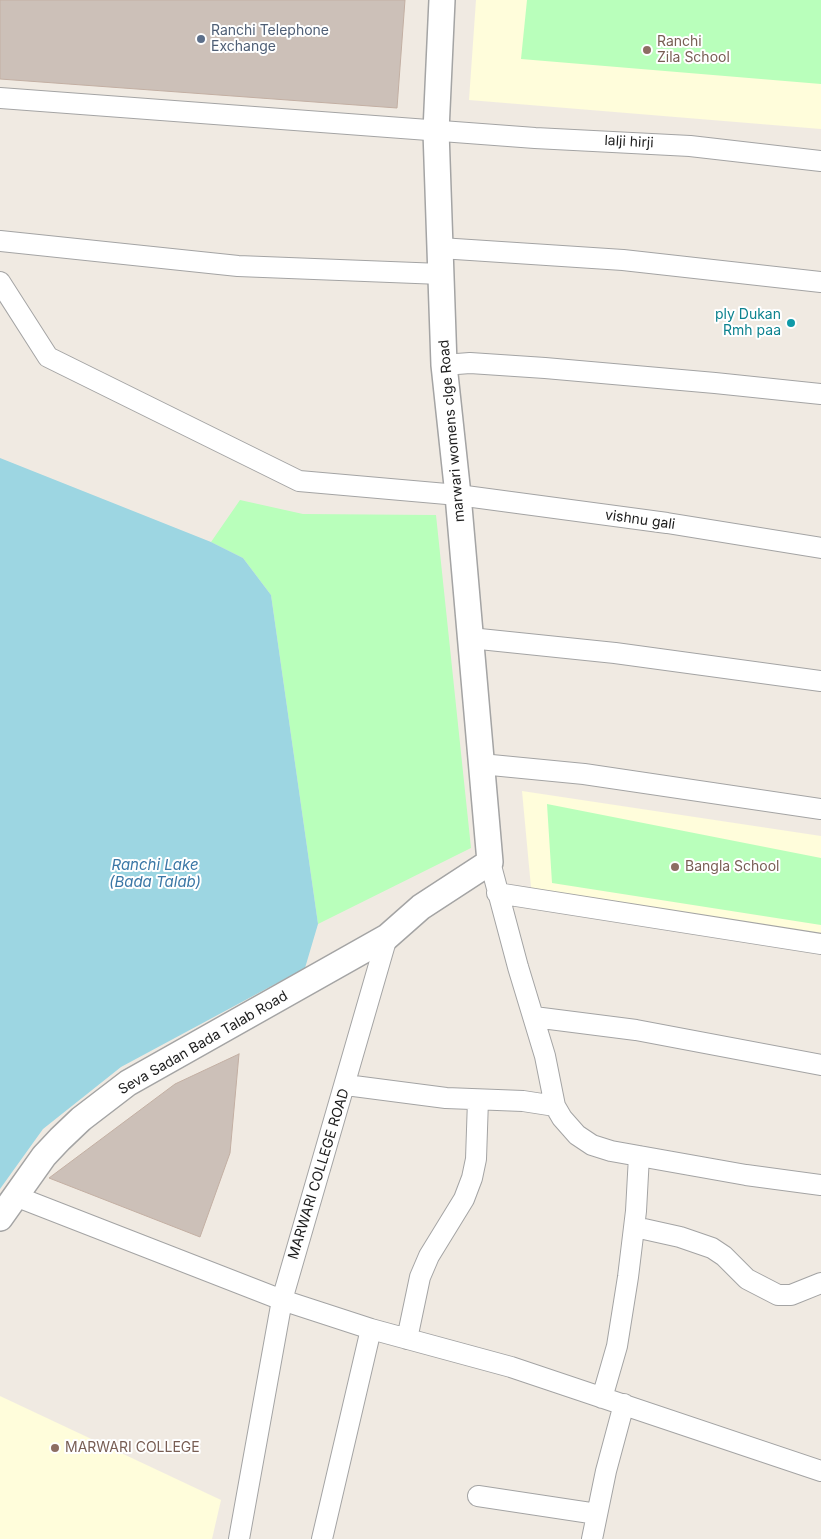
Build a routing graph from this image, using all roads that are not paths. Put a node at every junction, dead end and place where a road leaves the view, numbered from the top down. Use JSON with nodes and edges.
{"nodes":[{"id":1,"x":442,"y":0,"type":"edge"},
{"id":2,"x":0,"y":98,"type":"edge"},
{"id":3,"x":436,"y":131,"type":"junction"},
{"id":4,"x":821,"y":161,"type":"edge"},
{"id":5,"x":0,"y":241,"type":"edge"},
{"id":6,"x":440,"y":248,"type":"junction"},
{"id":7,"x":441,"y":274,"type":"junction"},
{"id":8,"x":0,"y":282,"type":"edge"},
{"id":9,"x":821,"y":282,"type":"edge"},
{"id":10,"x":444,"y":365,"type":"junction"},
{"id":11,"x":821,"y":394,"type":"edge"},
{"id":12,"x":458,"y":495,"type":"junction"},
{"id":13,"x":821,"y":548,"type":"edge"},
{"id":14,"x":470,"y":638,"type":"junction"},
{"id":15,"x":821,"y":680,"type":"edge"},
{"id":16,"x":481,"y":764,"type":"junction"},
{"id":17,"x":821,"y":809,"type":"edge"},
{"id":18,"x":490,"y":862,"type":"junction"},
{"id":19,"x":497,"y":893,"type":"junction"},
{"id":20,"x":388,"y":937,"type":"junction"},
{"id":21,"x":821,"y":944,"type":"edge"},
{"id":22,"x":534,"y":1017,"type":"junction"},
{"id":23,"x":821,"y":1064,"type":"edge"},
{"id":24,"x":346,"y":1086,"type":"junction"},
{"id":25,"x":478,"y":1100,"type":"junction"},
{"id":26,"x":555,"y":1106,"type":"junction"},
{"id":27,"x":639,"y":1156,"type":"junction"},
{"id":28,"x":821,"y":1185,"type":"edge"},
{"id":29,"x":15,"y":1196,"type":"junction"},
{"id":30,"x":0,"y":1218,"type":"edge"},
{"id":31,"x":635,"y":1227,"type":"junction"},
{"id":32,"x":821,"y":1283,"type":"edge"},
{"id":33,"x":282,"y":1300,"type":"junction"},
{"id":34,"x":371,"y":1330,"type":"junction"},
{"id":35,"x":407,"y":1339,"type":"junction"},
{"id":36,"x":602,"y":1398,"type":"junction"},
{"id":37,"x":624,"y":1404,"type":"junction"},
{"id":38,"x":821,"y":1471,"type":"edge"},
{"id":39,"x":478,"y":1496,"type":"dead end"},
{"id":40,"x":597,"y":1514,"type":"junction"},
{"id":41,"x":239,"y":1539,"type":"edge"},
{"id":42,"x":322,"y":1539,"type":"edge"},
{"id":43,"x":592,"y":1539,"type":"edge"}],
"edges":[{"from":1,"to":3,"type":"street","name":"marwari womens clge Road"},
{"from":2,"to":3,"type":"street","name":"lalji hirji"},
{"from":3,"to":4,"type":"street","name":"lalji hirji"},
{"from":3,"to":6,"type":"street","name":"marwari womens clge Road"},
{"from":5,"to":7,"type":"street"},
{"from":6,"to":7,"type":"street","name":"marwari womens clge Road"},
{"from":6,"to":9,"type":"street"},
{"from":7,"to":10,"type":"street","name":"marwari womens clge Road"},
{"from":8,"to":12,"type":"street","name":"vishnu gali"},
{"from":10,"to":11,"type":"street"},
{"from":10,"to":12,"type":"street","name":"marwari womens clge Road"},
{"from":12,"to":13,"type":"street","name":"vishnu gali"},
{"from":12,"to":14,"type":"street","name":"marwari womens clge Road"},
{"from":14,"to":15,"type":"street"},
{"from":14,"to":16,"type":"street","name":"marwari womens clge Road"},
{"from":16,"to":17,"type":"street"},
{"from":16,"to":18,"type":"street","name":"marwari womens clge Road"},
{"from":18,"to":19,"type":"street"},
{"from":18,"to":20,"type":"street"},
{"from":19,"to":21,"type":"street"},
{"from":19,"to":22,"type":"street"},
{"from":20,"to":24,"type":"street","name":"MARWARI COLLEGE ROAD"},
{"from":20,"to":29,"type":"street","name":"Seva Sadan Bada Talab Road"},
{"from":22,"to":23,"type":"street"},
{"from":22,"to":26,"type":"street"},
{"from":24,"to":25,"type":"street"},
{"from":24,"to":33,"type":"street","name":"MARWARI COLLEGE ROAD"},
{"from":25,"to":26,"type":"street"},
{"from":25,"to":35,"type":"street"},
{"from":26,"to":27,"type":"street"},
{"from":27,"to":28,"type":"street"},
{"from":27,"to":31,"type":"street"},
{"from":29,"to":30,"type":"street","name":"Seva Sadan Bada Talab Road"},
{"from":29,"to":33,"type":"street"},
{"from":31,"to":32,"type":"street"},
{"from":31,"to":36,"type":"street"},
{"from":33,"to":34,"type":"street"},
{"from":33,"to":41,"type":"street","name":"MARWARI COLLEGE ROAD"},
{"from":34,"to":35,"type":"street"},
{"from":34,"to":42,"type":"street"},
{"from":35,"to":36,"type":"street"},
{"from":36,"to":37,"type":"street"},
{"from":37,"to":38,"type":"street"},
{"from":37,"to":40,"type":"street"},
{"from":39,"to":40,"type":"street"},
{"from":40,"to":43,"type":"street"}]}
